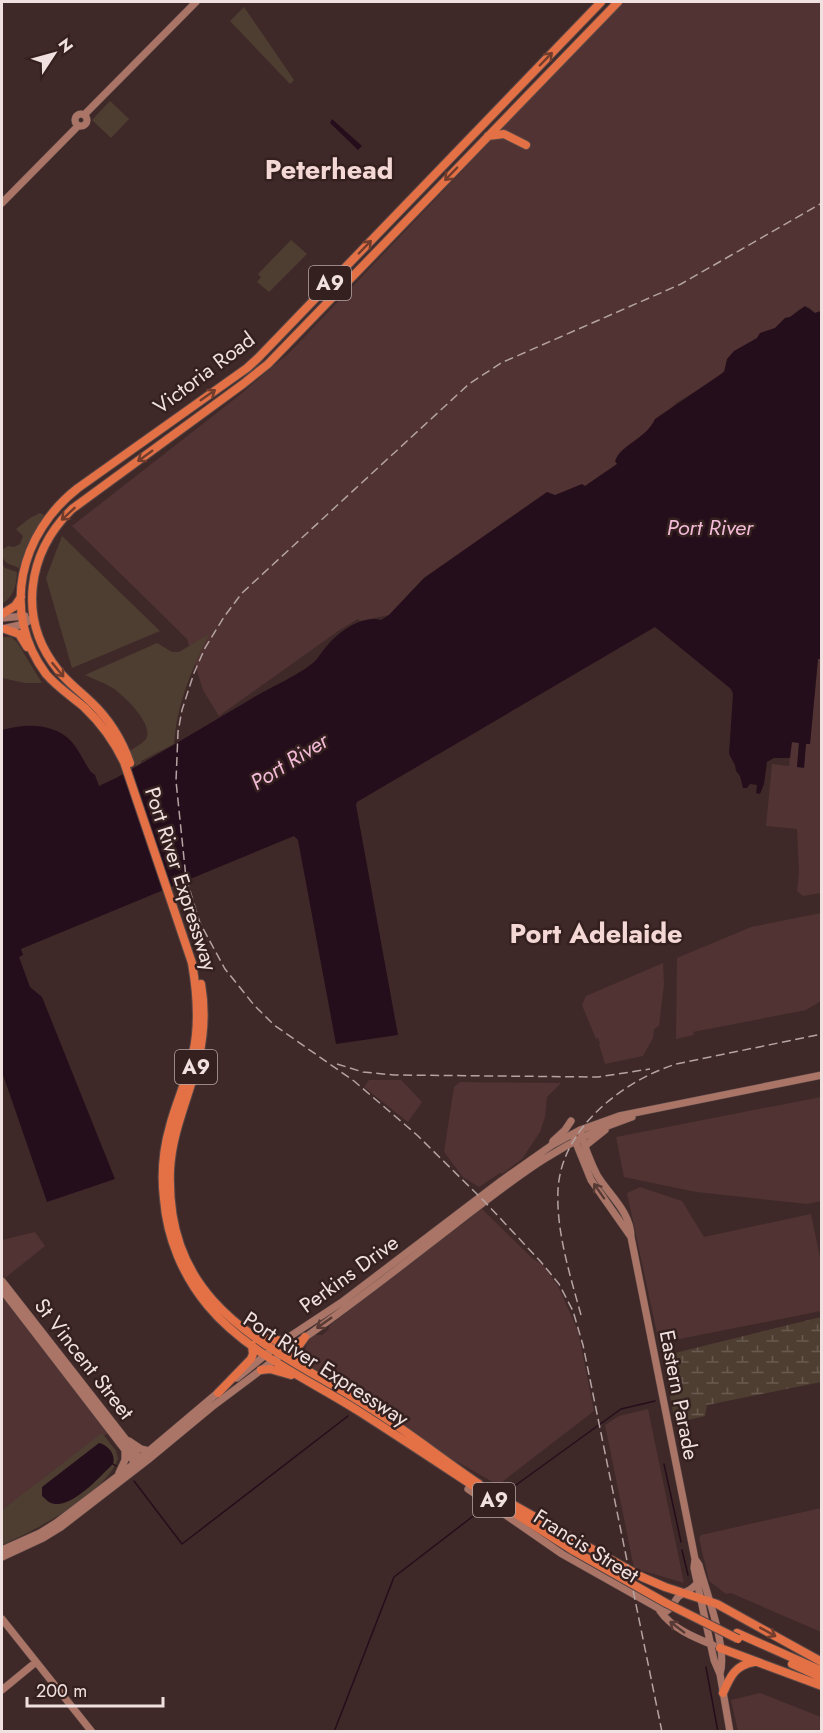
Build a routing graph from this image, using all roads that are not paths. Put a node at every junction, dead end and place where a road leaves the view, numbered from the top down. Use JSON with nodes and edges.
{"nodes":[{"id":1,"x":196,"y":2,"type":"edge"},
{"id":2,"x":601,"y":2,"type":"edge"},
{"id":3,"x":618,"y":2,"type":"edge"},
{"id":4,"x":488,"y":136,"type":"junction"},
{"id":5,"x":526,"y":145,"type":"dead end"},
{"id":6,"x":2,"y":202,"type":"edge"},
{"id":7,"x":267,"y":349,"type":"junction"},
{"id":8,"x":276,"y":356,"type":"junction"},
{"id":9,"x":21,"y":597,"type":"junction"},
{"id":10,"x":2,"y":616,"type":"edge"},
{"id":11,"x":33,"y":618,"type":"junction"},
{"id":12,"x":24,"y":623,"type":"junction"},
{"id":13,"x":3,"y":629,"type":"edge"},
{"id":14,"x":54,"y":683,"type":"junction"},
{"id":15,"x":117,"y":742,"type":"junction"},
{"id":16,"x":822,"y":1075,"type":"edge"},
{"id":17,"x":658,"y":1108,"type":"junction"},
{"id":18,"x":571,"y":1121,"type":"dead end"},
{"id":19,"x":620,"y":1121,"type":"junction"},
{"id":20,"x":577,"y":1135,"type":"junction"},
{"id":21,"x":552,"y":1145,"type":"junction"},
{"id":22,"x":585,"y":1146,"type":"junction"},
{"id":23,"x":631,"y":1237,"type":"junction"},
{"id":24,"x":2,"y":1281,"type":"edge"},
{"id":25,"x":2,"y":1290,"type":"edge"},
{"id":26,"x":306,"y":1336,"type":"junction"},
{"id":27,"x":253,"y":1341,"type":"junction"},
{"id":28,"x":284,"y":1341,"type":"junction"},
{"id":29,"x":273,"y":1355,"type":"junction"},
{"id":30,"x":301,"y":1367,"type":"junction"},
{"id":31,"x":261,"y":1370,"type":"junction"},
{"id":32,"x":323,"y":1390,"type":"junction"},
{"id":33,"x":218,"y":1393,"type":"junction"},
{"id":34,"x":125,"y":1444,"type":"junction"},
{"id":35,"x":415,"y":1448,"type":"junction"},
{"id":36,"x":149,"y":1451,"type":"junction"},
{"id":37,"x":139,"y":1462,"type":"junction"},
{"id":38,"x":116,"y":1478,"type":"junction"},
{"id":39,"x":468,"y":1489,"type":"joint"},
{"id":40,"x":487,"y":1490,"type":"junction"},
{"id":41,"x":575,"y":1549,"type":"junction"},
{"id":42,"x":2,"y":1551,"type":"edge"},
{"id":43,"x":2,"y":1557,"type":"edge"},
{"id":44,"x":695,"y":1559,"type":"junction"},
{"id":45,"x":698,"y":1582,"type":"junction"},
{"id":46,"x":687,"y":1593,"type":"junction"},
{"id":47,"x":709,"y":1602,"type":"junction"},
{"id":48,"x":658,"y":1609,"type":"junction"},
{"id":49,"x":704,"y":1615,"type":"junction"},
{"id":50,"x":2,"y":1619,"type":"edge"},
{"id":51,"x":738,"y":1636,"type":"junction"},
{"id":52,"x":700,"y":1640,"type":"junction"},
{"id":53,"x":710,"y":1644,"type":"junction"},
{"id":54,"x":720,"y":1648,"type":"junction"},
{"id":55,"x":714,"y":1660,"type":"junction"},
{"id":56,"x":36,"y":1662,"type":"junction"},
{"id":57,"x":754,"y":1662,"type":"junction"},
{"id":58,"x":822,"y":1662,"type":"edge"},
{"id":59,"x":822,"y":1671,"type":"edge"},
{"id":60,"x":720,"y":1674,"type":"junction"},
{"id":61,"x":822,"y":1678,"type":"edge"},
{"id":62,"x":822,"y":1686,"type":"edge"},
{"id":63,"x":2,"y":1690,"type":"edge"},
{"id":64,"x":723,"y":1693,"type":"junction"},
{"id":65,"x":92,"y":1731,"type":"edge"},
{"id":66,"x":730,"y":1731,"type":"edge"}],
"edges":[{"from":1,"to":6,"type":"main road"},
{"from":7,"to":2,"type":"highway","name":"Victoria Road","number":"A9","one_way":true},
{"from":3,"to":4,"type":"highway","number":"A9"},
{"from":4,"to":5,"type":"highway"},
{"from":4,"to":8,"type":"highway","number":"A9","one_way":true},
{"from":7,"to":8,"type":"highway"},
{"from":9,"to":7,"type":"highway","name":"Victoria Road","number":"A9","one_way":true},
{"from":8,"to":11,"type":"highway","name":"Victoria Road","number":"A9","one_way":true},
{"from":9,"to":10,"type":"highway"},
{"from":9,"to":12,"type":"highway","name":"Victoria Road","number":"A9"},
{"from":10,"to":12,"type":"main road"},
{"from":11,"to":12,"type":"main road"},
{"from":11,"to":15,"type":"highway","name":"Port River Expressway","number":"A9","one_way":true},
{"from":12,"to":13,"type":"main road"},
{"from":12,"to":14,"type":"highway","name":"Port River Expressway","number":"A9"},
{"from":13,"to":14,"type":"highway"},
{"from":14,"to":15,"type":"highway","name":"Port River Expressway","number":"A9"},
{"from":15,"to":27,"type":"highway","name":"Port River Expressway","number":"A9"},
{"from":16,"to":17,"type":"main road"},
{"from":17,"to":19,"type":"main road"},
{"from":17,"to":20,"type":"main road"},
{"from":18,"to":21,"type":"main road"},
{"from":19,"to":20,"type":"main road"},
{"from":19,"to":22,"type":"main road"},
{"from":20,"to":21,"type":"main road","name":"Perkins Drive"},
{"from":20,"to":22,"type":"main road","name":"Eastern Parade"},
{"from":23,"to":20,"type":"main road","name":"Eastern Parade","one_way":true},
{"from":20,"to":26,"type":"main road","name":"Perkins Drive","one_way":true},
{"from":21,"to":28,"type":"main road","name":"Perkins Drive"},
{"from":22,"to":23,"type":"main road","name":"Eastern Parade"},
{"from":23,"to":44,"type":"main road","name":"Eastern Parade"},
{"from":24,"to":34,"type":"main road","name":"St Vincent Street"},
{"from":25,"to":34,"type":"main road","name":"St Vincent Street"},
{"from":26,"to":29,"type":"main road","name":"Perkins Drive"},
{"from":26,"to":30,"type":"highway"},
{"from":27,"to":28,"type":"highway"},
{"from":27,"to":29,"type":"highway","name":"Port River Expressway","number":"A9"},
{"from":27,"to":33,"type":"highway"},
{"from":28,"to":29,"type":"main road","name":"Perkins Drive"},
{"from":29,"to":30,"type":"highway","name":"Port River Expressway","number":"A9"},
{"from":29,"to":31,"type":"main road","name":"Perkins Drive"},
{"from":29,"to":32,"type":"highway","name":"Port River Expressway","number":"A9"},
{"from":29,"to":33,"type":"main road","name":"Perkins Drive"},
{"from":30,"to":40,"type":"highway","name":"Port River Expressway","number":"A9"},
{"from":31,"to":32,"type":"highway"},
{"from":31,"to":37,"type":"main road","name":"Perkins Drive"},
{"from":32,"to":35,"type":"highway","name":"Port River Expressway","number":"A9"},
{"from":33,"to":36,"type":"main road","name":"Perkins Drive"},
{"from":34,"to":36,"type":"main road"},
{"from":34,"to":37,"type":"main road","name":"St Vincent Street"},
{"from":34,"to":38,"type":"main road"},
{"from":35,"to":39,"type":"highway"},
{"from":35,"to":41,"type":"highway","name":"Port River Expressway","number":"A9"},
{"from":36,"to":37,"type":"main road","name":"Perkins Drive"},
{"from":37,"to":38,"type":"main road","name":"Perkins Drive"},
{"from":37,"to":43,"type":"main road","name":"Perkins Drive"},
{"from":38,"to":42,"type":"main road","name":"Perkins Drive"},
{"from":39,"to":48,"type":"main road","name":"Francis Street"},
{"from":40,"to":41,"type":"highway","name":"Port River Expressway","number":"A9"},
{"from":40,"to":46,"type":"highway"},
{"from":41,"to":51,"type":"highway","name":"Port River Expressway","number":"A9","bridge":true},
{"from":44,"to":45,"type":"main road","name":"Eastern Parade"},
{"from":44,"to":47,"type":"main road","name":"Eastern Parade"},
{"from":45,"to":46,"type":"main road"},
{"from":45,"to":47,"type":"main road","name":"Eastern Parade"},
{"from":46,"to":47,"type":"highway"},
{"from":46,"to":48,"type":"main road"},
{"from":47,"to":49,"type":"main road","name":"Eastern Parade"},
{"from":47,"to":49,"type":"main road"},
{"from":47,"to":54,"type":"main road","name":"Eastern Parade"},
{"from":47,"to":58,"type":"highway","one_way":true},
{"from":52,"to":48,"type":"main road","name":"Francis Street","one_way":true},
{"from":49,"to":53,"type":"main road","name":"Eastern Parade"},
{"from":50,"to":56,"type":"main road"},
{"from":51,"to":59,"type":"highway","name":"Port River Expressway","number":"A9"},
{"from":51,"to":61,"type":"highway","name":"Port River Expressway","number":"A9"},
{"from":52,"to":53,"type":"main road"},
{"from":52,"to":55,"type":"main road"},
{"from":53,"to":54,"type":"main road"},
{"from":53,"to":55,"type":"main road","name":"Eastern Parade"},
{"from":54,"to":57,"type":"highway"},
{"from":54,"to":60,"type":"main road","name":"Eastern Parade"},
{"from":55,"to":60,"type":"main road","name":"Eastern Parade"},
{"from":56,"to":63,"type":"main road"},
{"from":56,"to":65,"type":"main road"},
{"from":57,"to":62,"type":"highway"},
{"from":57,"to":64,"type":"highway"},
{"from":60,"to":64,"type":"main road","name":"Eastern Parade"},
{"from":64,"to":66,"type":"main road","name":"Eastern Parade"}]}
